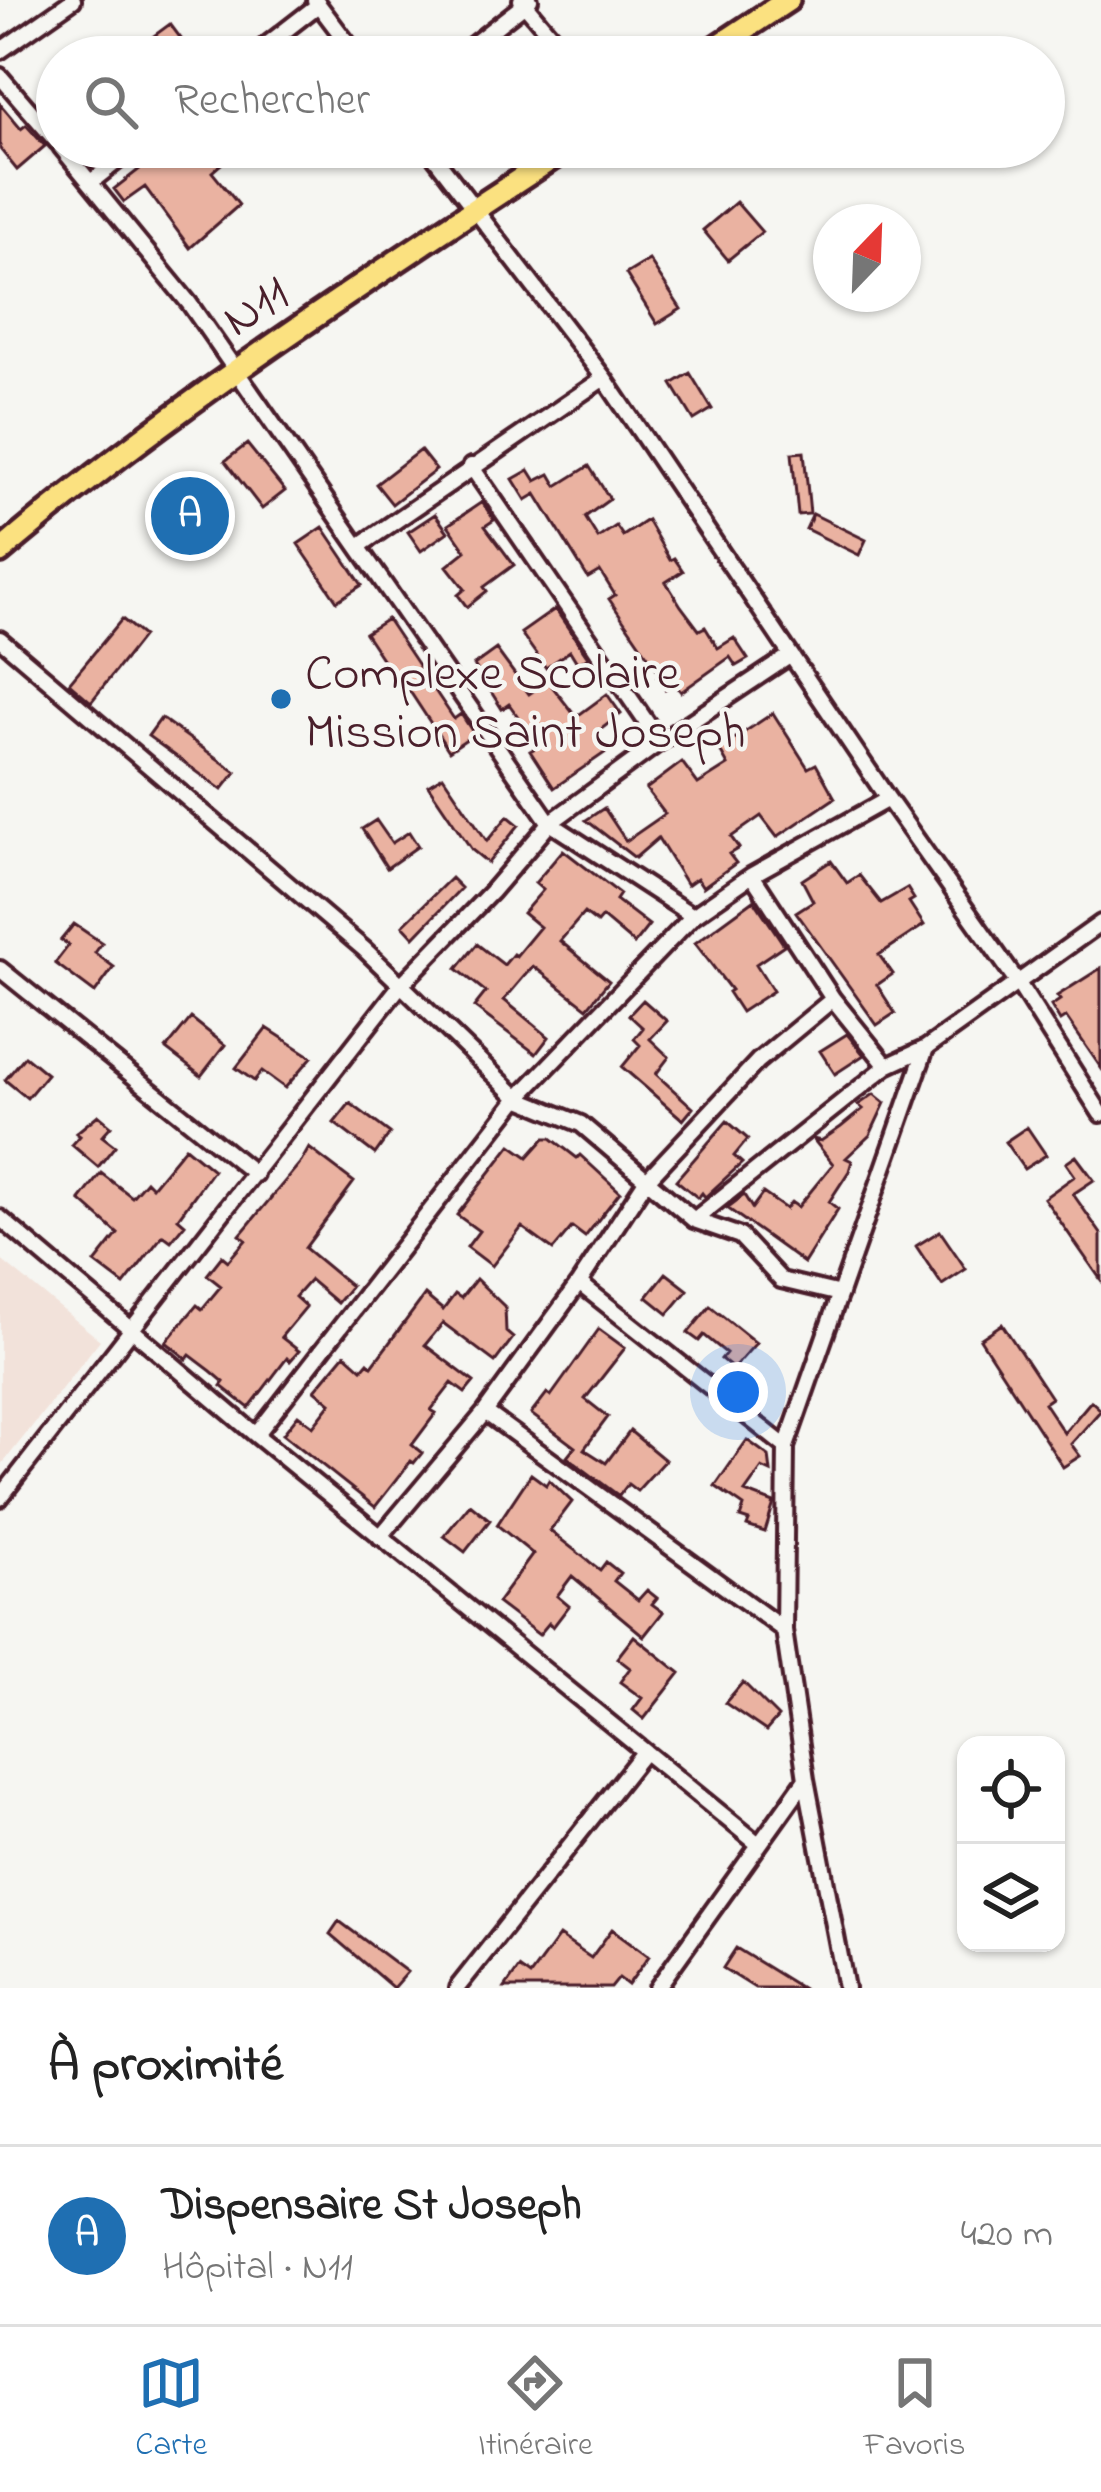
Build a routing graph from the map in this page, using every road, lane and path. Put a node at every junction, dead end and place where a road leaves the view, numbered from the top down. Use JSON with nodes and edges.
{"nodes":[{"id":1,"x":73,"y":0,"type":"edge"},
{"id":2,"x":788,"y":0,"type":"edge"},
{"id":3,"x":525,"y":1,"type":"edge"},
{"id":4,"x":316,"y":2,"type":"edge"},
{"id":5,"x":276,"y":36,"type":"edge"},
{"id":6,"x":342,"y":36,"type":"edge"},
{"id":7,"x":482,"y":36,"type":"edge"},
{"id":8,"x":552,"y":36,"type":"edge"},
{"id":9,"x":734,"y":36,"type":"edge"},
{"id":10,"x":0,"y":51,"type":"edge"},
{"id":11,"x":0,"y":76,"type":"edge"},
{"id":12,"x":36,"y":118,"type":"edge"},
{"id":13,"x":79,"y":168,"type":"edge"},
{"id":14,"x":109,"y":168,"type":"edge"},
{"id":15,"x":445,"y":168,"type":"edge"},
{"id":16,"x":537,"y":168,"type":"edge"},
{"id":17,"x":91,"y":182,"type":"junction"},
{"id":18,"x":476,"y":208,"type":"junction"},
{"id":19,"x":234,"y":370,"type":"junction"},
{"id":20,"x":604,"y":378,"type":"junction"},
{"id":21,"x":471,"y":466,"type":"junction"},
{"id":22,"x":359,"y":546,"type":"junction"},
{"id":23,"x":0,"y":552,"type":"edge"},
{"id":24,"x":0,"y":639,"type":"edge"},
{"id":25,"x":791,"y":655,"type":"junction"},
{"id":26,"x":660,"y":742,"type":"junction"},
{"id":27,"x":888,"y":800,"type":"junction"},
{"id":28,"x":550,"y":823,"type":"junction"},
{"id":29,"x":752,"y":874,"type":"junction"},
{"id":30,"x":693,"y":916,"type":"junction"},
{"id":31,"x":1101,"y":923,"type":"edge"},
{"id":32,"x":0,"y":969,"type":"edge"},
{"id":33,"x":1016,"y":980,"type":"junction"},
{"id":34,"x":399,"y":987,"type":"junction"},
{"id":35,"x":833,"y":999,"type":"junction"},
{"id":36,"x":926,"y":1048,"type":"junction"},
{"id":37,"x":887,"y":1066,"type":"junction"},
{"id":38,"x":1096,"y":1097,"type":"edge"},
{"id":39,"x":518,"y":1098,"type":"junction"},
{"id":40,"x":1101,"y":1114,"type":"edge"},
{"id":41,"x":255,"y":1174,"type":"junction"},
{"id":42,"x":645,"y":1182,"type":"junction"},
{"id":43,"x":0,"y":1219,"type":"edge"},
{"id":44,"x":694,"y":1220,"type":"junction"},
{"id":45,"x":579,"y":1282,"type":"junction"},
{"id":46,"x":840,"y":1294,"type":"junction"},
{"id":47,"x":130,"y":1329,"type":"junction"},
{"id":48,"x":485,"y":1412,"type":"junction"},
{"id":49,"x":256,"y":1436,"type":"junction"},
{"id":50,"x":786,"y":1447,"type":"junction"},
{"id":51,"x":0,"y":1498,"type":"edge"},
{"id":52,"x":380,"y":1537,"type":"junction"},
{"id":53,"x":784,"y":1630,"type":"junction"},
{"id":54,"x":644,"y":1752,"type":"junction"},
{"id":55,"x":806,"y":1779,"type":"junction"},
{"id":56,"x":757,"y":1843,"type":"junction"},
{"id":57,"x":457,"y":1988,"type":"edge"},
{"id":58,"x":657,"y":1988,"type":"edge"},
{"id":59,"x":846,"y":1988,"type":"edge"}],
"edges":[{"from":1,"to":10,"type":"street"},
{"from":2,"to":9,"type":"main road"},
{"from":3,"to":7,"type":"street"},
{"from":3,"to":8,"type":"street"},
{"from":4,"to":5,"type":"street"},
{"from":4,"to":6,"type":"street"},
{"from":11,"to":12,"type":"street"},
{"from":13,"to":17,"type":"street"},
{"from":14,"to":17,"type":"street"},
{"from":15,"to":18,"type":"street"},
{"from":16,"to":18,"type":"main road","name":"N11"},
{"from":17,"to":19,"type":"street"},
{"from":18,"to":19,"type":"main road","name":"N11"},
{"from":18,"to":20,"type":"street"},
{"from":19,"to":22,"type":"street"},
{"from":19,"to":23,"type":"main road","name":"N11"},
{"from":20,"to":21,"type":"street"},
{"from":20,"to":25,"type":"street"},
{"from":21,"to":22,"type":"street"},
{"from":21,"to":26,"type":"street"},
{"from":22,"to":28,"type":"street"},
{"from":24,"to":34,"type":"street"},
{"from":25,"to":26,"type":"street"},
{"from":25,"to":27,"type":"street"},
{"from":26,"to":28,"type":"street"},
{"from":27,"to":29,"type":"street"},
{"from":27,"to":33,"type":"street"},
{"from":28,"to":30,"type":"street"},
{"from":28,"to":34,"type":"street"},
{"from":29,"to":30,"type":"street"},
{"from":29,"to":35,"type":"street"},
{"from":30,"to":39,"type":"street"},
{"from":31,"to":33,"type":"street"},
{"from":32,"to":41,"type":"street"},
{"from":33,"to":36,"type":"street"},
{"from":33,"to":38,"type":"street"},
{"from":34,"to":39,"type":"street"},
{"from":34,"to":41,"type":"street"},
{"from":35,"to":37,"type":"street"},
{"from":35,"to":42,"type":"street"},
{"from":36,"to":37,"type":"street"},
{"from":36,"to":46,"type":"street"},
{"from":37,"to":44,"type":"street"},
{"from":38,"to":40,"type":"street"},
{"from":39,"to":42,"type":"street"},
{"from":39,"to":49,"type":"street"},
{"from":41,"to":47,"type":"street"},
{"from":42,"to":44,"type":"street"},
{"from":42,"to":45,"type":"street"},
{"from":43,"to":47,"type":"street"},
{"from":44,"to":46,"type":"street"},
{"from":45,"to":48,"type":"street"},
{"from":45,"to":50,"type":"street"},
{"from":46,"to":50,"type":"street"},
{"from":47,"to":49,"type":"street"},
{"from":47,"to":51,"type":"street"},
{"from":48,"to":52,"type":"street"},
{"from":48,"to":53,"type":"street"},
{"from":49,"to":52,"type":"street"},
{"from":50,"to":53,"type":"street"},
{"from":52,"to":54,"type":"street"},
{"from":53,"to":55,"type":"street"},
{"from":54,"to":56,"type":"street"},
{"from":54,"to":57,"type":"street"},
{"from":55,"to":56,"type":"street"},
{"from":55,"to":59,"type":"street"},
{"from":56,"to":58,"type":"street"}]}
